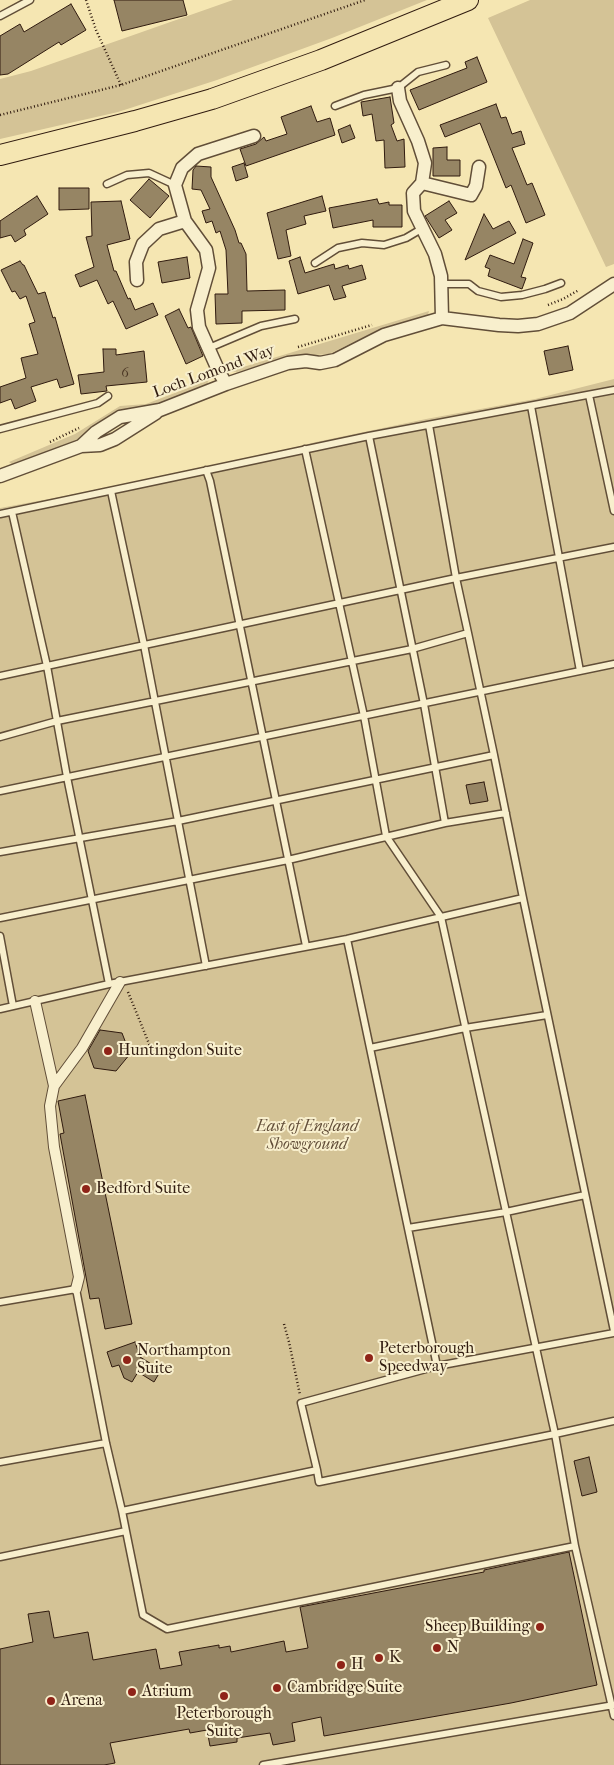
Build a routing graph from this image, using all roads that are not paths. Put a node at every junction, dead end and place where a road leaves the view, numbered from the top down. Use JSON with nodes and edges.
{"nodes":[{"id":1,"x":30,"y":0,"type":"edge"},
{"id":2,"x":468,"y":0,"type":"edge"},
{"id":3,"x":0,"y":16,"type":"edge"},
{"id":4,"x":446,"y":65,"type":"dead end"},
{"id":5,"x":398,"y":88,"type":"junction"},
{"id":6,"x":335,"y":106,"type":"dead end"},
{"id":7,"x":254,"y":136,"type":"dead end"},
{"id":8,"x":0,"y":155,"type":"edge"},
{"id":9,"x":479,"y":167,"type":"dead end"},
{"id":10,"x":422,"y":183,"type":"junction"},
{"id":11,"x":107,"y":184,"type":"dead end"},
{"id":12,"x":175,"y":185,"type":"junction"},
{"id":13,"x":185,"y":221,"type":"junction"},
{"id":14,"x":423,"y":228,"type":"junction"},
{"id":15,"x":315,"y":262,"type":"dead end"},
{"id":16,"x":137,"y":280,"type":"dead end"},
{"id":17,"x":561,"y":283,"type":"dead end"},
{"id":18,"x":441,"y":284,"type":"junction"},
{"id":19,"x":614,"y":284,"type":"edge"},
{"id":20,"x":442,"y":318,"type":"junction"},
{"id":21,"x":295,"y":319,"type":"dead end"},
{"id":22,"x":208,"y":348,"type":"junction"},
{"id":23,"x":226,"y":384,"type":"junction"},
{"id":24,"x":614,"y":390,"type":"edge"},
{"id":25,"x":589,"y":395,"type":"junction"},
{"id":26,"x":108,"y":396,"type":"dead end"},
{"id":27,"x":531,"y":406,"type":"junction"},
{"id":28,"x":429,"y":425,"type":"junction"},
{"id":29,"x":0,"y":429,"type":"edge"},
{"id":30,"x":369,"y":436,"type":"junction"},
{"id":31,"x":305,"y":449,"type":"junction"},
{"id":32,"x":206,"y":470,"type":"junction"},
{"id":33,"x":0,"y":476,"type":"edge"},
{"id":34,"x":111,"y":490,"type":"junction"},
{"id":35,"x":614,"y":511,"type":"edge"},
{"id":36,"x":12,"y":512,"type":"junction"},
{"id":37,"x":0,"y":514,"type":"edge"},
{"id":38,"x":614,"y":546,"type":"edge"},
{"id":39,"x":558,"y":558,"type":"junction"},
{"id":40,"x":456,"y":578,"type":"junction"},
{"id":41,"x":400,"y":590,"type":"junction"},
{"id":42,"x":339,"y":603,"type":"junction"},
{"id":43,"x":239,"y":625,"type":"junction"},
{"id":44,"x":468,"y":633,"type":"junction"},
{"id":45,"x":144,"y":645,"type":"junction"},
{"id":46,"x":412,"y":649,"type":"junction"},
{"id":47,"x":352,"y":661,"type":"junction"},
{"id":48,"x":614,"y":664,"type":"edge"},
{"id":49,"x":46,"y":666,"type":"junction"},
{"id":50,"x":580,"y":671,"type":"junction"},
{"id":51,"x":0,"y":676,"type":"edge"},
{"id":52,"x":252,"y":682,"type":"junction"},
{"id":53,"x":482,"y":692,"type":"junction"},
{"id":54,"x":154,"y":701,"type":"junction"},
{"id":55,"x":424,"y":704,"type":"junction"},
{"id":56,"x":364,"y":716,"type":"junction"},
{"id":57,"x":56,"y":721,"type":"junction"},
{"id":58,"x":0,"y":737,"type":"edge"},
{"id":59,"x":263,"y":737,"type":"junction"},
{"id":60,"x":494,"y":755,"type":"junction"},
{"id":61,"x":165,"y":757,"type":"junction"},
{"id":62,"x":436,"y":767,"type":"junction"},
{"id":63,"x":67,"y":777,"type":"junction"},
{"id":64,"x":376,"y":779,"type":"junction"},
{"id":65,"x":0,"y":791,"type":"edge"},
{"id":66,"x":276,"y":801,"type":"junction"},
{"id":67,"x":506,"y":813,"type":"junction"},
{"id":68,"x":178,"y":821,"type":"junction"},
{"id":69,"x":446,"y":823,"type":"junction"},
{"id":70,"x":386,"y":836,"type":"junction"},
{"id":71,"x":79,"y":838,"type":"junction"},
{"id":72,"x":0,"y":852,"type":"edge"},
{"id":73,"x":288,"y":860,"type":"junction"},
{"id":74,"x":189,"y":880,"type":"junction"},
{"id":75,"x":523,"y":898,"type":"junction"},
{"id":76,"x":92,"y":899,"type":"junction"},
{"id":77,"x":0,"y":918,"type":"edge"},
{"id":78,"x":441,"y":918,"type":"junction"},
{"id":79,"x":0,"y":936,"type":"edge"},
{"id":80,"x":347,"y":939,"type":"junction"},
{"id":81,"x":306,"y":946,"type":"junction"},
{"id":82,"x":206,"y":966,"type":"junction"},
{"id":83,"x":120,"y":982,"type":"junction"},
{"id":84,"x":109,"y":984,"type":"junction"},
{"id":85,"x":35,"y":1001,"type":"junction"},
{"id":86,"x":13,"y":1006,"type":"junction"},
{"id":87,"x":0,"y":1009,"type":"edge"},
{"id":88,"x":547,"y":1015,"type":"junction"},
{"id":89,"x":465,"y":1028,"type":"junction"},
{"id":90,"x":370,"y":1048,"type":"junction"},
{"id":91,"x":54,"y":1086,"type":"junction"},
{"id":92,"x":585,"y":1195,"type":"junction"},
{"id":93,"x":506,"y":1212,"type":"junction"},
{"id":94,"x":408,"y":1228,"type":"junction"},
{"id":95,"x":76,"y":1289,"type":"junction"},
{"id":96,"x":0,"y":1302,"type":"edge"},
{"id":97,"x":614,"y":1332,"type":"edge"},
{"id":98,"x":536,"y":1347,"type":"junction"},
{"id":99,"x":437,"y":1366,"type":"junction"},
{"id":100,"x":614,"y":1420,"type":"edge"},
{"id":101,"x":555,"y":1434,"type":"junction"},
{"id":102,"x":106,"y":1443,"type":"junction"},
{"id":103,"x":0,"y":1462,"type":"edge"},
{"id":104,"x":317,"y":1470,"type":"junction"},
{"id":105,"x":122,"y":1511,"type":"junction"},
{"id":106,"x":126,"y":1531,"type":"junction"},
{"id":107,"x":576,"y":1546,"type":"junction"},
{"id":108,"x":0,"y":1557,"type":"edge"},
{"id":109,"x":613,"y":1705,"type":"edge"},
{"id":110,"x":614,"y":1716,"type":"edge"},
{"id":111,"x":263,"y":1765,"type":"edge"}],
"edges":[{"from":1,"to":3,"type":"lane"},
{"from":2,"to":8,"type":"main road"},
{"from":4,"to":5,"type":"lane"},
{"from":5,"to":6,"type":"lane"},
{"from":5,"to":10,"type":"street"},
{"from":7,"to":12,"type":"street"},
{"from":9,"to":10,"type":"street"},
{"from":10,"to":14,"type":"street"},
{"from":11,"to":12,"type":"lane"},
{"from":12,"to":13,"type":"street"},
{"from":13,"to":16,"type":"street"},
{"from":13,"to":22,"type":"street"},
{"from":14,"to":15,"type":"lane"},
{"from":14,"to":18,"type":"street"},
{"from":17,"to":18,"type":"lane"},
{"from":18,"to":20,"type":"street"},
{"from":19,"to":20,"type":"street","name":"Loch Lomond Way"},
{"from":20,"to":23,"type":"street","name":"Loch Lomond Way"},
{"from":21,"to":22,"type":"lane"},
{"from":22,"to":23,"type":"street"},
{"from":23,"to":33,"type":"street","name":"Loch Lomond Way"},
{"from":24,"to":25,"type":"lane"},
{"from":25,"to":27,"type":"lane"},
{"from":25,"to":35,"type":"lane"},
{"from":26,"to":29,"type":"lane"},
{"from":27,"to":28,"type":"lane"},
{"from":27,"to":39,"type":"lane"},
{"from":28,"to":30,"type":"lane"},
{"from":28,"to":40,"type":"lane"},
{"from":30,"to":31,"type":"lane"},
{"from":30,"to":41,"type":"lane"},
{"from":31,"to":32,"type":"lane"},
{"from":31,"to":42,"type":"lane"},
{"from":32,"to":34,"type":"lane"},
{"from":32,"to":43,"type":"lane"},
{"from":34,"to":36,"type":"lane"},
{"from":34,"to":45,"type":"lane"},
{"from":36,"to":37,"type":"lane"},
{"from":36,"to":49,"type":"lane"},
{"from":38,"to":39,"type":"lane"},
{"from":39,"to":40,"type":"lane"},
{"from":39,"to":50,"type":"lane"},
{"from":40,"to":41,"type":"lane"},
{"from":40,"to":44,"type":"lane"},
{"from":41,"to":42,"type":"lane"},
{"from":41,"to":46,"type":"lane"},
{"from":42,"to":43,"type":"lane"},
{"from":42,"to":47,"type":"lane"},
{"from":43,"to":45,"type":"lane"},
{"from":43,"to":52,"type":"lane"},
{"from":44,"to":46,"type":"lane"},
{"from":44,"to":53,"type":"lane"},
{"from":45,"to":49,"type":"lane"},
{"from":45,"to":54,"type":"lane"},
{"from":46,"to":47,"type":"lane"},
{"from":46,"to":55,"type":"lane"},
{"from":47,"to":52,"type":"lane"},
{"from":47,"to":56,"type":"lane"},
{"from":48,"to":50,"type":"lane"},
{"from":49,"to":51,"type":"lane"},
{"from":49,"to":57,"type":"lane"},
{"from":50,"to":53,"type":"lane"},
{"from":52,"to":54,"type":"lane"},
{"from":52,"to":59,"type":"lane"},
{"from":53,"to":55,"type":"lane"},
{"from":53,"to":60,"type":"lane"},
{"from":54,"to":57,"type":"lane"},
{"from":54,"to":61,"type":"lane"},
{"from":55,"to":56,"type":"lane"},
{"from":55,"to":62,"type":"lane"},
{"from":56,"to":59,"type":"lane"},
{"from":56,"to":64,"type":"lane"},
{"from":57,"to":58,"type":"lane"},
{"from":57,"to":63,"type":"lane"},
{"from":59,"to":61,"type":"lane"},
{"from":59,"to":66,"type":"lane"},
{"from":60,"to":62,"type":"lane"},
{"from":60,"to":67,"type":"lane"},
{"from":61,"to":63,"type":"lane"},
{"from":61,"to":68,"type":"lane"},
{"from":62,"to":64,"type":"lane"},
{"from":62,"to":69,"type":"lane"},
{"from":63,"to":65,"type":"lane"},
{"from":63,"to":71,"type":"lane"},
{"from":64,"to":66,"type":"lane"},
{"from":64,"to":70,"type":"lane"},
{"from":66,"to":68,"type":"lane"},
{"from":66,"to":73,"type":"lane"},
{"from":67,"to":69,"type":"lane"},
{"from":67,"to":75,"type":"lane"},
{"from":68,"to":71,"type":"lane"},
{"from":68,"to":74,"type":"lane"},
{"from":69,"to":70,"type":"lane"},
{"from":70,"to":73,"type":"lane"},
{"from":70,"to":78,"type":"lane"},
{"from":71,"to":72,"type":"lane"},
{"from":71,"to":76,"type":"lane"},
{"from":73,"to":74,"type":"lane"},
{"from":73,"to":81,"type":"lane"},
{"from":74,"to":76,"type":"lane"},
{"from":74,"to":82,"type":"lane"},
{"from":75,"to":78,"type":"lane"},
{"from":75,"to":88,"type":"lane"},
{"from":76,"to":77,"type":"lane"},
{"from":76,"to":84,"type":"lane"},
{"from":78,"to":80,"type":"lane"},
{"from":78,"to":89,"type":"lane"},
{"from":79,"to":86,"type":"lane"},
{"from":80,"to":81,"type":"lane"},
{"from":80,"to":90,"type":"lane"},
{"from":81,"to":82,"type":"lane"},
{"from":82,"to":83,"type":"lane"},
{"from":83,"to":84,"type":"lane"},
{"from":83,"to":91,"type":"street"},
{"from":84,"to":85,"type":"lane"},
{"from":85,"to":86,"type":"lane"},
{"from":85,"to":91,"type":"street"},
{"from":86,"to":87,"type":"lane"},
{"from":88,"to":89,"type":"lane"},
{"from":88,"to":92,"type":"lane"},
{"from":89,"to":90,"type":"lane"},
{"from":89,"to":93,"type":"lane"},
{"from":90,"to":94,"type":"lane"},
{"from":91,"to":95,"type":"street"},
{"from":92,"to":93,"type":"lane"},
{"from":92,"to":97,"type":"lane"},
{"from":93,"to":94,"type":"lane"},
{"from":93,"to":98,"type":"lane"},
{"from":94,"to":99,"type":"lane"},
{"from":95,"to":96,"type":"lane"},
{"from":95,"to":102,"type":"lane"},
{"from":97,"to":98,"type":"lane"},
{"from":98,"to":99,"type":"lane"},
{"from":98,"to":101,"type":"lane"},
{"from":99,"to":104,"type":"lane"},
{"from":100,"to":101,"type":"lane"},
{"from":101,"to":104,"type":"lane"},
{"from":101,"to":107,"type":"lane"},
{"from":102,"to":103,"type":"lane"},
{"from":102,"to":105,"type":"lane"},
{"from":104,"to":105,"type":"lane"},
{"from":105,"to":106,"type":"lane"},
{"from":106,"to":107,"type":"lane"},
{"from":106,"to":108,"type":"lane"},
{"from":107,"to":109,"type":"lane"},
{"from":109,"to":110,"type":"lane"},
{"from":109,"to":111,"type":"lane"}]}
